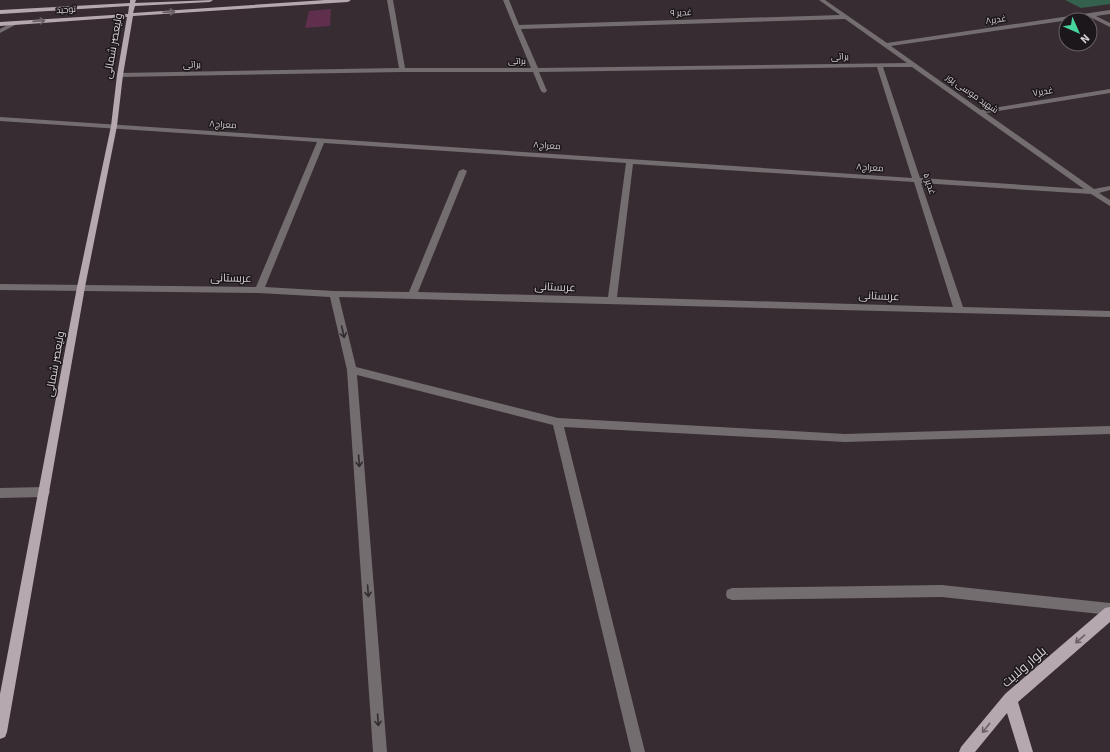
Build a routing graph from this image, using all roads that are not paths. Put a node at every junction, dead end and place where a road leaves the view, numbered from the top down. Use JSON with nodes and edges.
{"nodes":[{"id":1,"x":210,"y":0,"type":"edge"},
{"id":2,"x":348,"y":0,"type":"edge"},
{"id":3,"x":390,"y":0,"type":"edge"},
{"id":4,"x":506,"y":0,"type":"edge"},
{"id":5,"x":825,"y":0,"type":"edge"},
{"id":6,"x":133,"y":2,"type":"edge"},
{"id":7,"x":0,"y":12,"type":"edge"},
{"id":8,"x":1110,"y":12,"type":"edge"},
{"id":9,"x":1098,"y":14,"type":"edge"},
{"id":10,"x":130,"y":15,"type":"junction"},
{"id":11,"x":845,"y":17,"type":"junction"},
{"id":12,"x":1098,"y":19,"type":"edge"},
{"id":13,"x":1058,"y":20,"type":"edge"},
{"id":14,"x":15,"y":23,"type":"junction"},
{"id":15,"x":0,"y":24,"type":"edge"},
{"id":16,"x":1110,"y":25,"type":"edge"},
{"id":17,"x":517,"y":27,"type":"junction"},
{"id":18,"x":0,"y":30,"type":"edge"},
{"id":19,"x":885,"y":45,"type":"junction"},
{"id":20,"x":879,"y":65,"type":"junction"},
{"id":21,"x":914,"y":65,"type":"junction"},
{"id":22,"x":402,"y":70,"type":"junction"},
{"id":23,"x":535,"y":70,"type":"junction"},
{"id":24,"x":120,"y":75,"type":"junction"},
{"id":25,"x":544,"y":91,"type":"dead end"},
{"id":26,"x":1110,"y":91,"type":"edge"},
{"id":27,"x":979,"y":112,"type":"junction"},
{"id":28,"x":0,"y":119,"type":"edge"},
{"id":29,"x":114,"y":126,"type":"junction"},
{"id":30,"x":322,"y":140,"type":"junction"},
{"id":31,"x":630,"y":161,"type":"junction"},
{"id":32,"x":463,"y":171,"type":"dead end"},
{"id":33,"x":918,"y":180,"type":"junction"},
{"id":34,"x":1110,"y":188,"type":"edge"},
{"id":35,"x":1092,"y":192,"type":"junction"},
{"id":36,"x":1110,"y":204,"type":"edge"},
{"id":37,"x":0,"y":287,"type":"edge"},
{"id":38,"x":81,"y":287,"type":"junction"},
{"id":39,"x":259,"y":290,"type":"junction"},
{"id":40,"x":334,"y":294,"type":"junction"},
{"id":41,"x":412,"y":295,"type":"junction"},
{"id":42,"x":612,"y":300,"type":"junction"},
{"id":43,"x":960,"y":310,"type":"junction"},
{"id":44,"x":1110,"y":314,"type":"edge"},
{"id":45,"x":352,"y":370,"type":"junction"},
{"id":46,"x":558,"y":422,"type":"junction"},
{"id":47,"x":1110,"y":430,"type":"edge"},
{"id":48,"x":44,"y":492,"type":"junction"},
{"id":49,"x":0,"y":493,"type":"edge"},
{"id":50,"x":732,"y":594,"type":"dead end"},
{"id":51,"x":1110,"y":609,"type":"edge"},
{"id":52,"x":1110,"y":613,"type":"edge"},
{"id":53,"x":1010,"y":699,"type":"junction"},
{"id":54,"x":0,"y":732,"type":"edge"},
{"id":55,"x":380,"y":752,"type":"edge"},
{"id":56,"x":638,"y":752,"type":"edge"},
{"id":57,"x":966,"y":752,"type":"edge"},
{"id":58,"x":1026,"y":752,"type":"edge"}],
"edges":[{"from":1,"to":6,"type":"main road","name":"توحید"},
{"from":10,"to":2,"type":"main road","name":"توحید","one_way":true},
{"from":3,"to":22,"type":"street"},
{"from":4,"to":17,"type":"street"},
{"from":5,"to":11,"type":"street","name":"شهید موسی پور"},
{"from":6,"to":7,"type":"main road","name":"توحید"},
{"from":6,"to":10,"type":"main road","name":"ولیعصر شمالی"},
{"from":8,"to":9,"type":"street","name":"غدیر۸"},
{"from":14,"to":10,"type":"main road","name":"توحید","one_way":true},
{"from":10,"to":24,"type":"main road","name":"ولیعصر شمالی"},
{"from":11,"to":17,"type":"street","name":"غدیر ۹"},
{"from":11,"to":19,"type":"street","name":"شهید موسی پور"},
{"from":12,"to":16,"type":"street"},
{"from":13,"to":19,"type":"street","name":"غدیر۸"},
{"from":14,"to":15,"type":"main road","name":"توحید"},
{"from":14,"to":18,"type":"street"},
{"from":17,"to":23,"type":"street"},
{"from":19,"to":21,"type":"street","name":"شهید موسی پور"},
{"from":20,"to":21,"type":"street","name":"براتی"},
{"from":20,"to":23,"type":"street","name":"براتی"},
{"from":20,"to":33,"type":"street","name":"غدیر ۵"},
{"from":21,"to":27,"type":"street","name":"شهید موسی پور"},
{"from":22,"to":23,"type":"street","name":"براتی"},
{"from":22,"to":24,"type":"street","name":"براتی"},
{"from":23,"to":25,"type":"street"},
{"from":24,"to":29,"type":"main road","name":"ولیعصر شمالی"},
{"from":26,"to":27,"type":"street","name":"غدیر۷"},
{"from":27,"to":35,"type":"street","name":"شهید موسی پور"},
{"from":28,"to":29,"type":"street","name":"معراج۸"},
{"from":29,"to":30,"type":"street","name":"معراج۸"},
{"from":29,"to":38,"type":"main road","name":"ولیعصر شمالی"},
{"from":30,"to":31,"type":"street","name":"معراج۸"},
{"from":30,"to":39,"type":"street"},
{"from":31,"to":33,"type":"street","name":"معراج۸"},
{"from":31,"to":42,"type":"street"},
{"from":32,"to":41,"type":"street"},
{"from":33,"to":35,"type":"street","name":"معراج۸"},
{"from":33,"to":43,"type":"street","name":"غدیر ۵"},
{"from":34,"to":35,"type":"street"},
{"from":35,"to":36,"type":"street","name":"شهید موسی پور"},
{"from":37,"to":38,"type":"street","name":"عربستانی"},
{"from":38,"to":39,"type":"street","name":"عربستانی"},
{"from":38,"to":48,"type":"main road","name":"ولیعصر شمالی"},
{"from":39,"to":40,"type":"street","name":"عربستانی"},
{"from":40,"to":41,"type":"street","name":"عربستانی"},
{"from":40,"to":45,"type":"street","one_way":true},
{"from":41,"to":42,"type":"street","name":"عربستانی"},
{"from":42,"to":43,"type":"street","name":"عربستانی"},
{"from":43,"to":44,"type":"street","name":"عربستانی"},
{"from":45,"to":46,"type":"street"},
{"from":45,"to":55,"type":"street","one_way":true},
{"from":46,"to":47,"type":"street"},
{"from":46,"to":56,"type":"street"},
{"from":48,"to":49,"type":"street"},
{"from":48,"to":54,"type":"main road","name":"ولیعصر شمالی"},
{"from":50,"to":51,"type":"street"},
{"from":52,"to":53,"type":"main road","name":"بلوار ولایت","one_way":true},
{"from":53,"to":57,"type":"main road","name":"بلوار ولایت","one_way":true},
{"from":53,"to":58,"type":"main road"}]}
